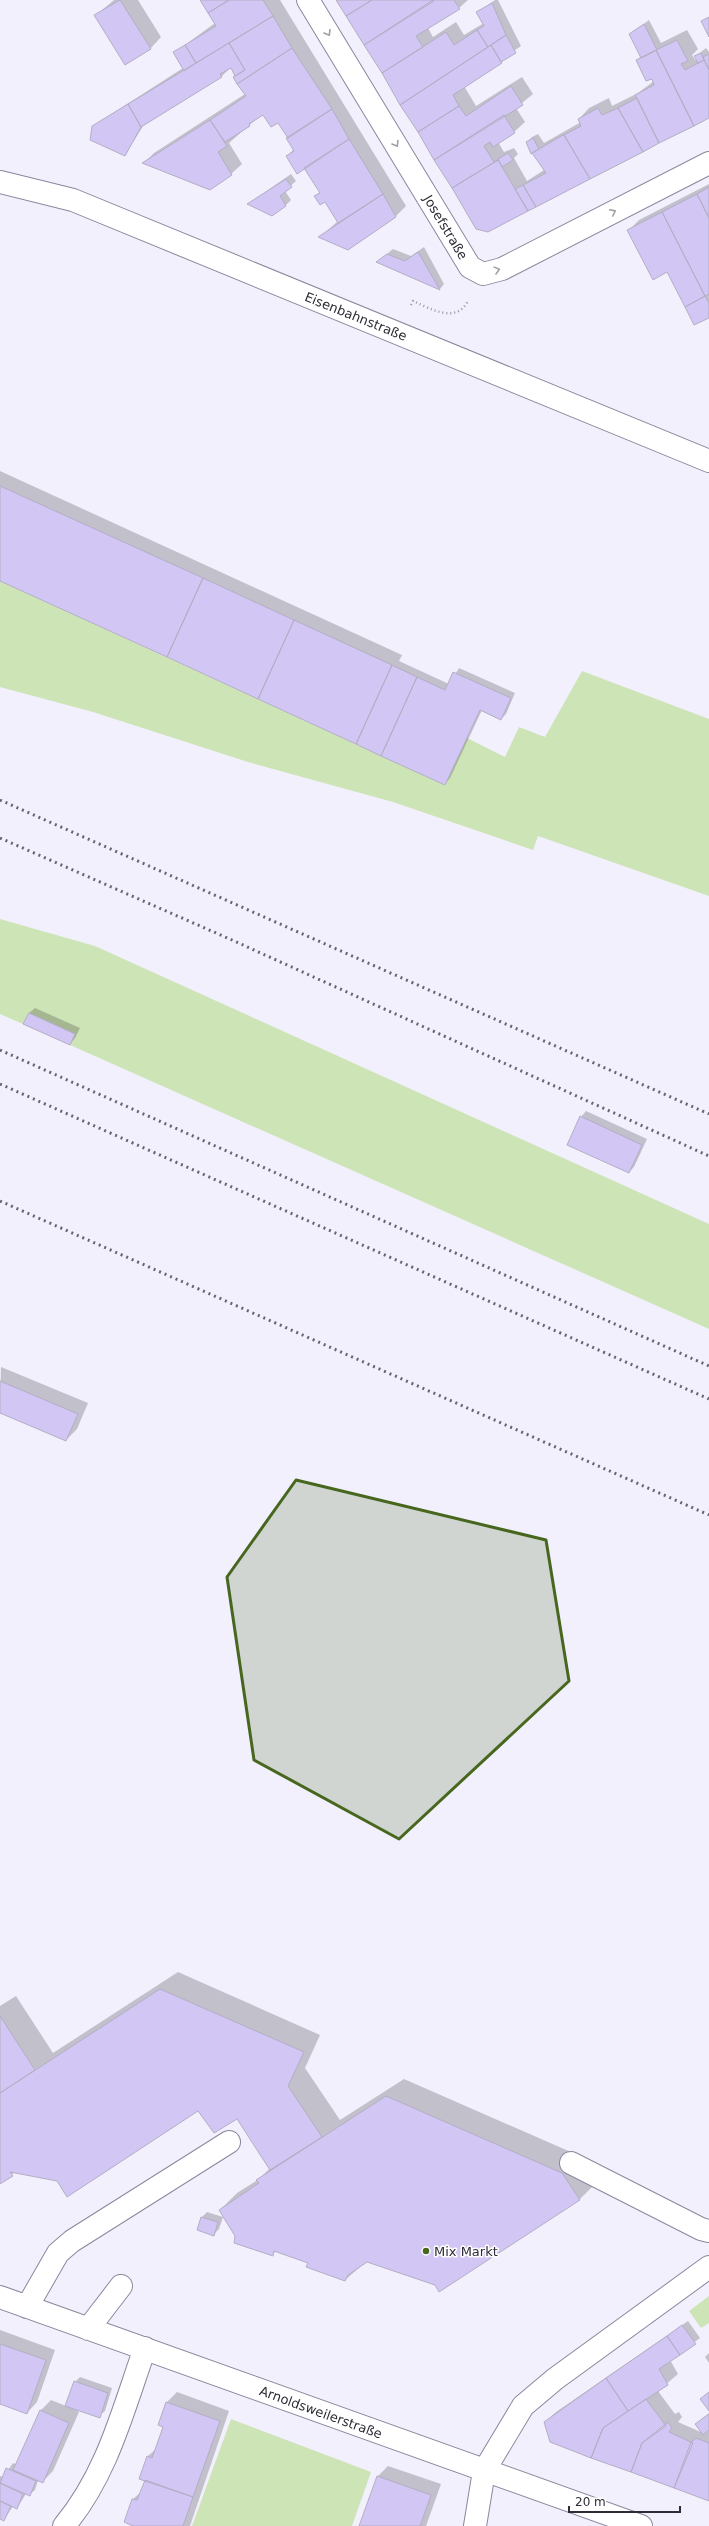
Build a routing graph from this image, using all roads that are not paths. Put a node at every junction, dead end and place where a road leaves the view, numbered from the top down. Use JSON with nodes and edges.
{"nodes":[{"id":1,"x":308,"y":0,"type":"edge"},
{"id":2,"x":709,"y":163,"type":"edge"},
{"id":3,"x":0,"y":182,"type":"edge"},
{"id":4,"x":709,"y":461,"type":"edge"},
{"id":5,"x":229,"y":2142,"type":"dead end"},
{"id":6,"x":570,"y":2163,"type":"dead end"},
{"id":7,"x":709,"y":2231,"type":"edge"},
{"id":8,"x":709,"y":2267,"type":"edge"},
{"id":9,"x":121,"y":2286,"type":"dead end"},
{"id":10,"x":0,"y":2297,"type":"edge"},
{"id":11,"x":27,"y":2307,"type":"junction"},
{"id":12,"x":88,"y":2329,"type":"junction"},
{"id":13,"x":145,"y":2348,"type":"junction"},
{"id":14,"x":484,"y":2471,"type":"junction"},
{"id":15,"x":64,"y":2526,"type":"edge"},
{"id":16,"x":475,"y":2526,"type":"edge"},
{"id":17,"x":641,"y":2526,"type":"edge"}],
"edges":[{"from":1,"to":2,"type":"street","name":"Josefstraße","one_way":true},
{"from":3,"to":4,"type":"street","name":"Eisenbahnstraße"},
{"from":5,"to":11,"type":"street"},
{"from":6,"to":7,"type":"street"},
{"from":8,"to":14,"type":"street"},
{"from":9,"to":12,"type":"street"},
{"from":10,"to":11,"type":"street","name":"Arnoldsweilerstraße"},
{"from":11,"to":12,"type":"street","name":"Arnoldsweilerstraße"},
{"from":12,"to":13,"type":"street","name":"Arnoldsweilerstraße"},
{"from":13,"to":14,"type":"street","name":"Arnoldsweilerstraße"},
{"from":13,"to":15,"type":"street"},
{"from":14,"to":16,"type":"street"},
{"from":14,"to":17,"type":"street","name":"Arnoldsweilerstraße"}]}
